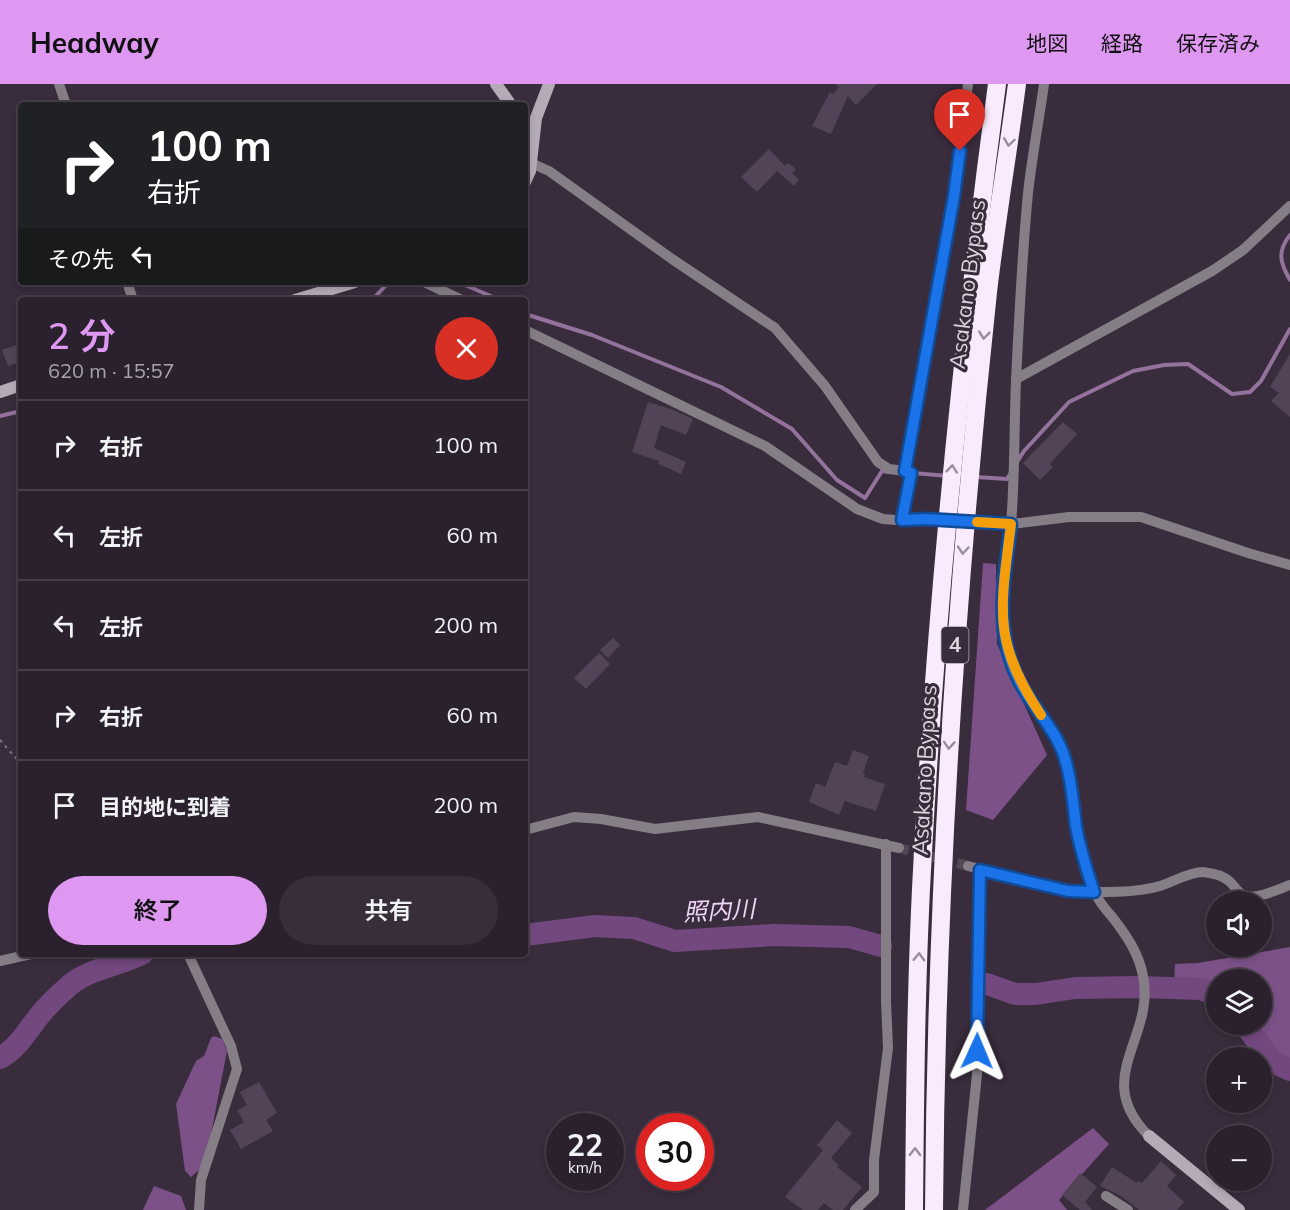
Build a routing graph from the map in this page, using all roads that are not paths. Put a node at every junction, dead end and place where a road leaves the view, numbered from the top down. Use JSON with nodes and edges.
{"nodes":[{"id":1,"x":59,"y":84,"type":"edge"},
{"id":2,"x":496,"y":84,"type":"edge"},
{"id":3,"x":549,"y":84,"type":"edge"},
{"id":4,"x":968,"y":84,"type":"edge"},
{"id":5,"x":997,"y":84,"type":"edge"},
{"id":6,"x":1017,"y":84,"type":"edge"},
{"id":7,"x":1044,"y":84,"type":"edge"},
{"id":8,"x":65,"y":102,"type":"edge"},
{"id":9,"x":509,"y":102,"type":"edge"},
{"id":10,"x":529,"y":127,"type":"edge"},
{"id":11,"x":531,"y":163,"type":"junction"},
{"id":12,"x":528,"y":175,"type":"edge"},
{"id":13,"x":1290,"y":206,"type":"edge"},
{"id":14,"x":345,"y":285,"type":"edge"},
{"id":15,"x":430,"y":285,"type":"edge"},
{"id":16,"x":305,"y":297,"type":"edge"},
{"id":17,"x":456,"y":297,"type":"edge"},
{"id":18,"x":528,"y":331,"type":"edge"},
{"id":19,"x":1016,"y":379,"type":"junction"},
{"id":20,"x":18,"y":386,"type":"edge"},
{"id":21,"x":0,"y":392,"type":"edge"},
{"id":22,"x":905,"y":471,"type":"junction"},
{"id":23,"x":902,"y":520,"type":"junction"},
{"id":24,"x":1011,"y":524,"type":"junction"},
{"id":25,"x":1290,"y":565,"type":"edge"},
{"id":26,"x":528,"y":829,"type":"edge"},
{"id":27,"x":886,"y":844,"type":"junction"},
{"id":28,"x":899,"y":848,"type":"tunnel mouth"},
{"id":29,"x":968,"y":866,"type":"tunnel mouth"},
{"id":30,"x":980,"y":870,"type":"junction"},
{"id":31,"x":1290,"y":885,"type":"edge"},
{"id":32,"x":1094,"y":892,"type":"junction"},
{"id":33,"x":18,"y":957,"type":"edge"},
{"id":34,"x":189,"y":957,"type":"edge"},
{"id":35,"x":0,"y":961,"type":"edge"},
{"id":36,"x":1149,"y":1136,"type":"joint"},
{"id":37,"x":1106,"y":1196,"type":"dead end"},
{"id":38,"x":199,"y":1210,"type":"edge"},
{"id":39,"x":855,"y":1210,"type":"edge"},
{"id":40,"x":914,"y":1210,"type":"edge"},
{"id":41,"x":934,"y":1210,"type":"edge"},
{"id":42,"x":963,"y":1210,"type":"edge"},
{"id":43,"x":1128,"y":1210,"type":"edge"},
{"id":44,"x":1239,"y":1210,"type":"edge"}],
"edges":[{"from":1,"to":8,"type":"street"},
{"from":2,"to":9,"type":"street"},
{"from":3,"to":10,"type":"street"},
{"from":4,"to":22,"type":"street"},
{"from":40,"to":5,"type":"highway","name":"Asakano Bypass","number":"4","one_way":true},
{"from":6,"to":41,"type":"highway","name":"Asakano Bypass","number":"4","one_way":true},
{"from":7,"to":19,"type":"street"},
{"from":10,"to":11,"type":"street"},
{"from":11,"to":12,"type":"street"},
{"from":11,"to":22,"type":"street"},
{"from":13,"to":19,"type":"street"},
{"from":14,"to":16,"type":"street"},
{"from":15,"to":17,"type":"street"},
{"from":18,"to":23,"type":"street"},
{"from":19,"to":24,"type":"street"},
{"from":20,"to":21,"type":"street"},
{"from":22,"to":23,"type":"street"},
{"from":23,"to":24,"type":"street","bridge":true},
{"from":24,"to":25,"type":"street"},
{"from":24,"to":32,"type":"street"},
{"from":26,"to":27,"type":"street"},
{"from":27,"to":28,"type":"street"},
{"from":27,"to":39,"type":"street"},
{"from":29,"to":30,"type":"street"},
{"from":30,"to":32,"type":"street"},
{"from":30,"to":42,"type":"street"},
{"from":31,"to":32,"type":"street"},
{"from":32,"to":36,"type":"street"},
{"from":33,"to":35,"type":"street"},
{"from":34,"to":38,"type":"street"},
{"from":36,"to":44,"type":"street"},
{"from":37,"to":43,"type":"street"}]}
